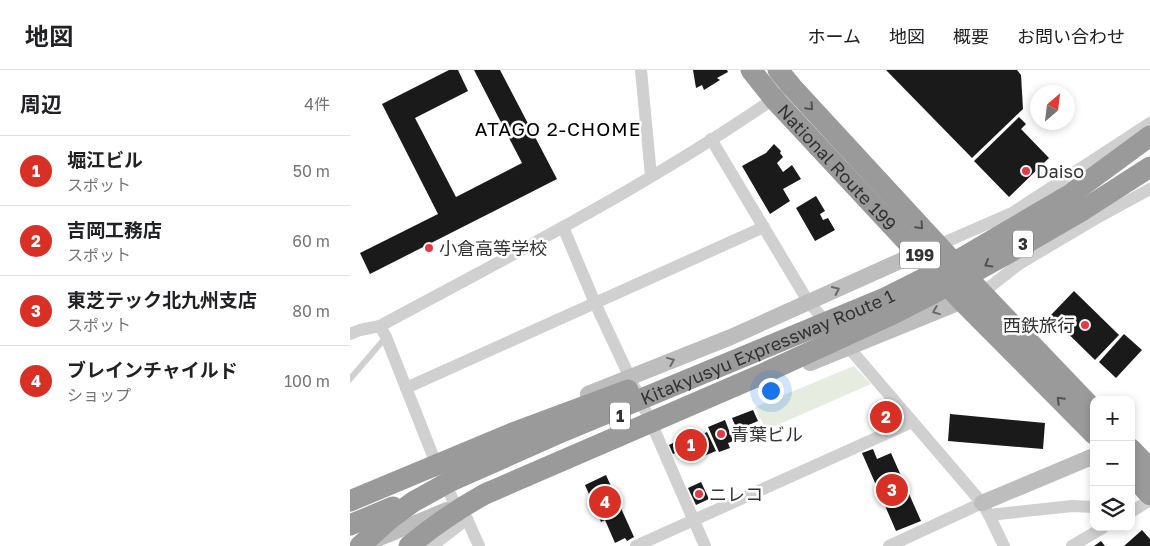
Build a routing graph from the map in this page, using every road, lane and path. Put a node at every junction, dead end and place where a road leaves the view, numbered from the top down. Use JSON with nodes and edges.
{"nodes":[{"id":1,"x":641,"y":70,"type":"edge"},
{"id":2,"x":751,"y":70,"type":"edge"},
{"id":3,"x":778,"y":70,"type":"edge"},
{"id":4,"x":783,"y":93,"type":"junction"},
{"id":5,"x":1150,"y":123,"type":"edge"},
{"id":6,"x":1150,"y":136,"type":"edge"},
{"id":7,"x":711,"y":139,"type":"junction"},
{"id":8,"x":1150,"y":144,"type":"edge"},
{"id":9,"x":1150,"y":167,"type":"edge"},
{"id":10,"x":1150,"y":173,"type":"edge"},
{"id":11,"x":651,"y":176,"type":"junction"},
{"id":12,"x":1150,"y":189,"type":"edge"},
{"id":13,"x":1075,"y":203,"type":"junction"},
{"id":14,"x":989,"y":223,"type":"junction"},
{"id":15,"x":563,"y":226,"type":"junction"},
{"id":16,"x":764,"y":227,"type":"junction"},
{"id":17,"x":937,"y":246,"type":"junction"},
{"id":18,"x":918,"y":253,"type":"junction"},
{"id":19,"x":1019,"y":264,"type":"junction"},
{"id":20,"x":972,"y":297,"type":"junction"},
{"id":21,"x":810,"y":303,"type":"junction"},
{"id":22,"x":595,"y":304,"type":"junction"},
{"id":23,"x":889,"y":306,"type":"junction"},
{"id":24,"x":383,"y":332,"type":"junction"},
{"id":25,"x":350,"y":334,"type":"edge"},
{"id":26,"x":848,"y":347,"type":"junction"},
{"id":27,"x":630,"y":378,"type":"junction"},
{"id":28,"x":350,"y":379,"type":"edge"},
{"id":29,"x":406,"y":388,"type":"junction"},
{"id":30,"x":1090,"y":406,"type":"edge"},
{"id":31,"x":912,"y":422,"type":"junction"},
{"id":32,"x":653,"y":427,"type":"junction"},
{"id":33,"x":1090,"y":430,"type":"edge"},
{"id":34,"x":433,"y":456,"type":"junction"},
{"id":35,"x":1090,"y":458,"type":"edge"},
{"id":36,"x":1135,"y":459,"type":"edge"},
{"id":37,"x":1145,"y":485,"type":"edge"},
{"id":38,"x":350,"y":492,"type":"edge"},
{"id":39,"x":350,"y":501,"type":"edge"},
{"id":40,"x":1135,"y":504,"type":"edge"},
{"id":41,"x":1090,"y":507,"type":"edge"},
{"id":42,"x":986,"y":509,"type":"junction"},
{"id":43,"x":461,"y":513,"type":"junction"},
{"id":44,"x":693,"y":521,"type":"junction"},
{"id":45,"x":350,"y":525,"type":"edge"},
{"id":46,"x":1097,"y":531,"type":"edge"},
{"id":47,"x":360,"y":546,"type":"edge"},
{"id":48,"x":409,"y":546,"type":"edge"},
{"id":49,"x":432,"y":546,"type":"edge"},
{"id":50,"x":479,"y":546,"type":"edge"},
{"id":51,"x":636,"y":546,"type":"edge"},
{"id":52,"x":705,"y":546,"type":"edge"},
{"id":53,"x":889,"y":546,"type":"edge"},
{"id":54,"x":1004,"y":546,"type":"edge"},
{"id":55,"x":1072,"y":546,"type":"edge"}],
"edges":[{"from":1,"to":11,"type":"street"},
{"from":2,"to":4,"type":"highway","name":"National Route 199","number":"199"},
{"from":3,"to":4,"type":"highway","name":"National Route 199","number":"199"},
{"from":4,"to":7,"type":"street"},
{"from":4,"to":17,"type":"highway","name":"National Route 199","number":"199","one_way":true},
{"from":4,"to":18,"type":"highway","name":"National Route 199","number":"199"},
{"from":5,"to":14,"type":"street"},
{"from":6,"to":13,"type":"highway","number":"3"},
{"from":7,"to":11,"type":"street"},
{"from":7,"to":16,"type":"street"},
{"from":8,"to":13,"type":"highway","number":"3"},
{"from":9,"to":13,"type":"highway","number":"3"},
{"from":10,"to":13,"type":"highway","number":"3"},
{"from":11,"to":15,"type":"street"},
{"from":12,"to":19,"type":"street"},
{"from":13,"to":23,"type":"highway","number":"3"},
{"from":14,"to":17,"type":"street"},
{"from":14,"to":19,"type":"street"},
{"from":15,"to":22,"type":"street"},
{"from":15,"to":24,"type":"street"},
{"from":16,"to":21,"type":"street"},
{"from":16,"to":22,"type":"street"},
{"from":17,"to":18,"type":"street"},
{"from":17,"to":20,"type":"highway","name":"National Route 199","number":"199"},
{"from":18,"to":20,"type":"highway","name":"National Route 199","number":"199"},
{"from":21,"to":18,"type":"street","one_way":true},
{"from":19,"to":20,"type":"street"},
{"from":20,"to":26,"type":"street","one_way":true},
{"from":20,"to":30,"type":"highway","name":"National Route 199","number":"199"},
{"from":33,"to":20,"type":"highway","name":"National Route 199","number":"199","one_way":true},
{"from":21,"to":26,"type":"street"},
{"from":27,"to":21,"type":"street","one_way":true},
{"from":22,"to":27,"type":"street"},
{"from":22,"to":29,"type":"street"},
{"from":23,"to":39,"type":"highway","name":"Kitakyusyu Expressway Route 1","number":"1"},
{"from":23,"to":45,"type":"highway","name":"Kitakyusyu Expressway Route 1","number":"1"},
{"from":23,"to":47,"type":"highway","name":"Kitakyusyu Expressway Route 1","number":"1"},
{"from":23,"to":48,"type":"highway","name":"Kitakyusyu Expressway Route 1","number":"1"},
{"from":24,"to":25,"type":"street"},
{"from":24,"to":28,"type":"lane"},
{"from":24,"to":29,"type":"street"},
{"from":26,"to":31,"type":"street"},
{"from":26,"to":32,"type":"street"},
{"from":27,"to":32,"type":"street"},
{"from":27,"to":34,"type":"street"},
{"from":29,"to":34,"type":"street"},
{"from":31,"to":42,"type":"street"},
{"from":31,"to":44,"type":"street"},
{"from":32,"to":43,"type":"street"},
{"from":32,"to":44,"type":"street"},
{"from":34,"to":38,"type":"street"},
{"from":34,"to":43,"type":"street"},
{"from":35,"to":42,"type":"street"},
{"from":36,"to":37,"type":"highway"},
{"from":37,"to":40,"type":"street"},
{"from":41,"to":42,"type":"street"},
{"from":42,"to":53,"type":"street"},
{"from":42,"to":54,"type":"street"},
{"from":43,"to":47,"type":"street"},
{"from":43,"to":49,"type":"street"},
{"from":43,"to":50,"type":"street"},
{"from":44,"to":51,"type":"street"},
{"from":44,"to":52,"type":"street"},
{"from":46,"to":55,"type":"street"}]}
